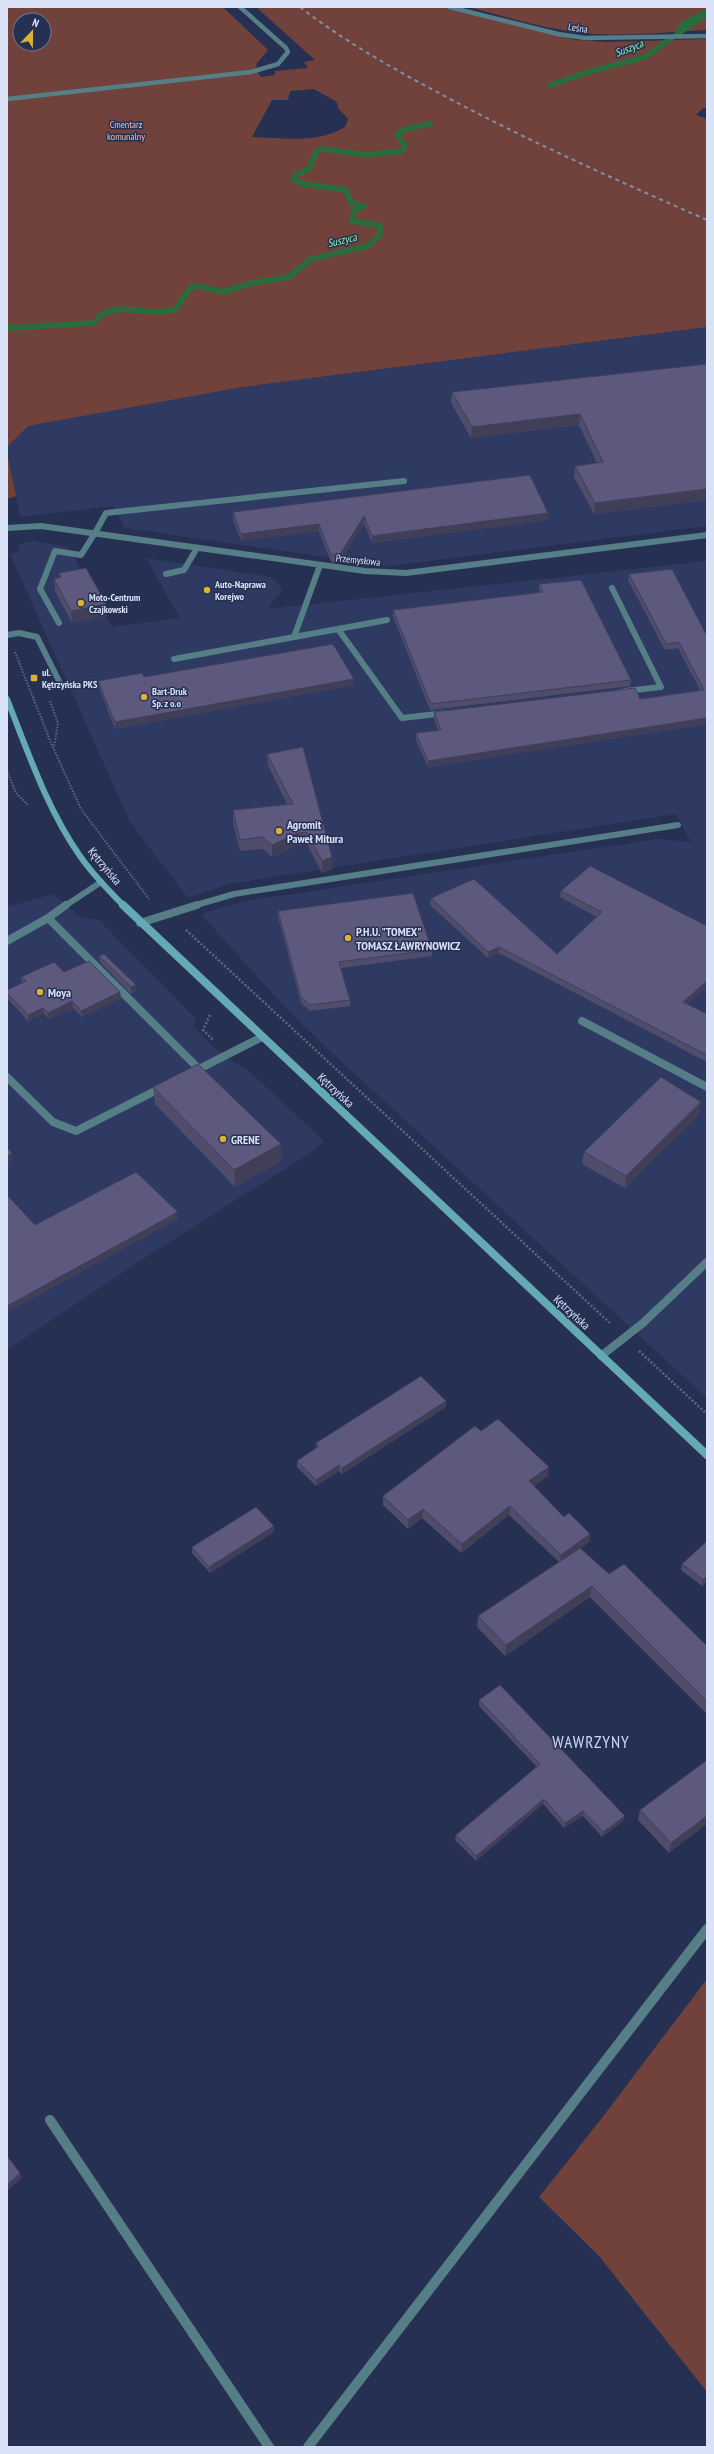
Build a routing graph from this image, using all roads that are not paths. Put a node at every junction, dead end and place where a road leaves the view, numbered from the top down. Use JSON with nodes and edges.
{"nodes":[{"id":1,"x":240,"y":7,"type":"edge"},
{"id":2,"x":449,"y":7,"type":"edge"},
{"id":3,"x":707,"y":36,"type":"edge"},
{"id":4,"x":7,"y":99,"type":"edge"},
{"id":5,"x":404,"y":481,"type":"dead end"},
{"id":6,"x":7,"y":528,"type":"edge"},
{"id":7,"x":95,"y":533,"type":"junction"},
{"id":8,"x":707,"y":535,"type":"edge"},
{"id":9,"x":197,"y":548,"type":"junction"},
{"id":10,"x":320,"y":565,"type":"junction"},
{"id":11,"x":166,"y":574,"type":"dead end"},
{"id":12,"x":612,"y":588,"type":"dead end"},
{"id":13,"x":387,"y":620,"type":"dead end"},
{"id":14,"x":59,"y":623,"type":"dead end"},
{"id":15,"x":338,"y":629,"type":"junction"},
{"id":16,"x":7,"y":635,"type":"edge"},
{"id":17,"x":294,"y":637,"type":"junction"},
{"id":18,"x":174,"y":659,"type":"dead end"},
{"id":19,"x":61,"y":685,"type":"dead end"},
{"id":20,"x":614,"y":693,"type":"edge"},
{"id":21,"x":7,"y":699,"type":"edge"},
{"id":22,"x":449,"y":713,"type":"edge"},
{"id":23,"x":678,"y":825,"type":"dead end"},
{"id":24,"x":101,"y":882,"type":"junction"},
{"id":25,"x":48,"y":918,"type":"junction"},
{"id":26,"x":140,"y":923,"type":"junction"},
{"id":27,"x":7,"y":941,"type":"edge"},
{"id":28,"x":582,"y":1021,"type":"dead end"},
{"id":29,"x":262,"y":1036,"type":"junction"},
{"id":30,"x":199,"y":1069,"type":"junction"},
{"id":31,"x":185,"y":1076,"type":"edge"},
{"id":32,"x":7,"y":1077,"type":"edge"},
{"id":33,"x":171,"y":1083,"type":"edge"},
{"id":34,"x":707,"y":1086,"type":"edge"},
{"id":35,"x":707,"y":1262,"type":"edge"},
{"id":36,"x":601,"y":1356,"type":"junction"},
{"id":37,"x":707,"y":1455,"type":"edge"},
{"id":38,"x":707,"y":1929,"type":"edge"},
{"id":39,"x":50,"y":2120,"type":"dead end"},
{"id":40,"x":269,"y":2447,"type":"edge"},
{"id":41,"x":308,"y":2447,"type":"edge"}],
"edges":[{"from":1,"to":4,"type":"street"},
{"from":2,"to":3,"type":"street","name":"Leśna"},
{"from":5,"to":7,"type":"street"},
{"from":6,"to":7,"type":"street","name":"Przemysłowa"},
{"from":7,"to":9,"type":"street","name":"Przemysłowa"},
{"from":7,"to":14,"type":"street"},
{"from":8,"to":10,"type":"street","name":"Przemysłowa"},
{"from":9,"to":10,"type":"street","name":"Przemysłowa"},
{"from":9,"to":11,"type":"street"},
{"from":10,"to":17,"type":"street"},
{"from":12,"to":20,"type":"street"},
{"from":13,"to":15,"type":"street"},
{"from":15,"to":17,"type":"street"},
{"from":15,"to":22,"type":"street"},
{"from":16,"to":19,"type":"street"},
{"from":17,"to":18,"type":"street"},
{"from":21,"to":24,"type":"main road","name":"Kętrzyńska"},
{"from":23,"to":26,"type":"street"},
{"from":24,"to":25,"type":"street"},
{"from":24,"to":26,"type":"main road","name":"Kętrzyńska"},
{"from":25,"to":27,"type":"street"},
{"from":25,"to":30,"type":"street"},
{"from":26,"to":29,"type":"main road","name":"Kętrzyńska"},
{"from":28,"to":34,"type":"street"},
{"from":29,"to":30,"type":"street"},
{"from":29,"to":36,"type":"main road","name":"Kętrzyńska"},
{"from":30,"to":31,"type":"street"},
{"from":32,"to":33,"type":"street"},
{"from":35,"to":36,"type":"street"},
{"from":36,"to":37,"type":"main road","name":"Kętrzyńska"},
{"from":38,"to":41,"type":"street"},
{"from":39,"to":40,"type":"street"}]}
